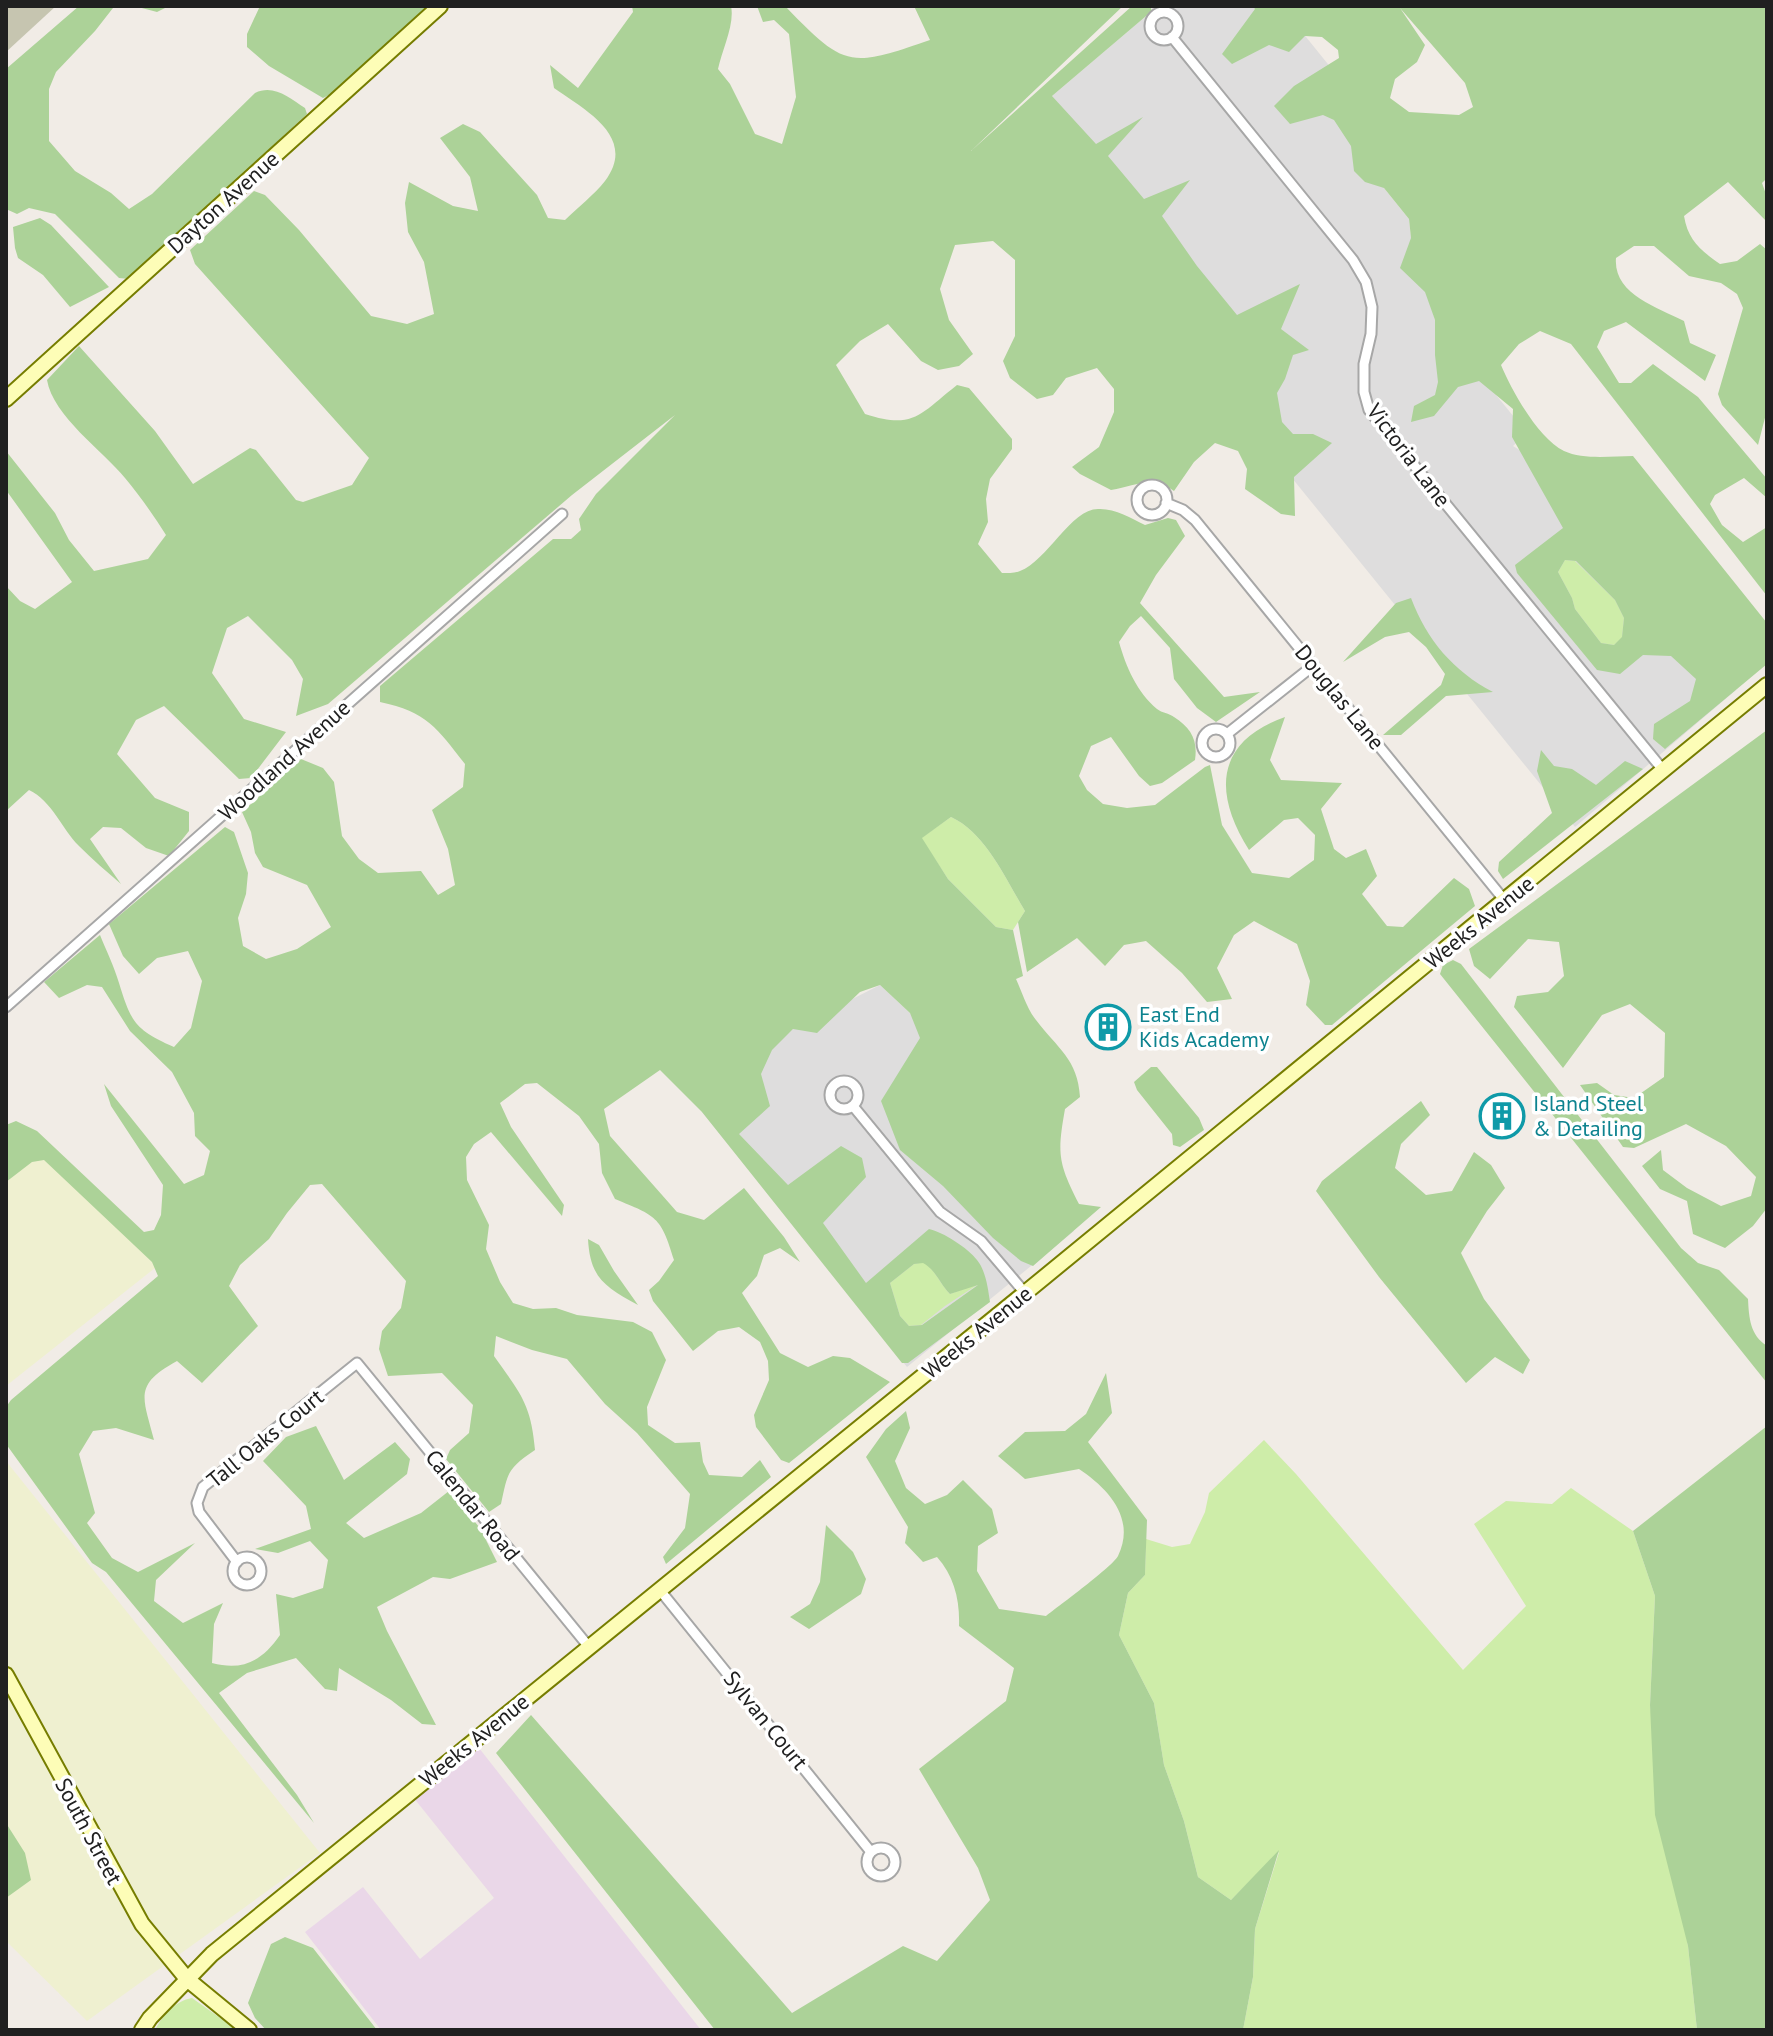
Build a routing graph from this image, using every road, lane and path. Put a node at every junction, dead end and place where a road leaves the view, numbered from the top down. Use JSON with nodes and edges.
{"nodes":[{"id":1,"x":440,"y":6,"type":"edge"},
{"id":2,"x":1172,"y":37,"type":"dead end"},
{"id":3,"x":6,"y":399,"type":"edge"},
{"id":4,"x":1166,"y":503,"type":"dead end"},
{"id":5,"x":562,"y":514,"type":"dead end"},
{"id":6,"x":1314,"y":665,"type":"junction"},
{"id":7,"x":1767,"y":685,"type":"edge"},
{"id":8,"x":1227,"y":734,"type":"dead end"},
{"id":9,"x":1663,"y":770,"type":"junction"},
{"id":10,"x":1505,"y":901,"type":"junction"},
{"id":11,"x":6,"y":1007,"type":"edge"},
{"id":12,"x":853,"y":1106,"type":"dead end"},
{"id":13,"x":1025,"y":1293,"type":"junction"},
{"id":14,"x":357,"y":1363,"type":"joint"},
{"id":15,"x":237,"y":1562,"type":"dead end"},
{"id":16,"x":659,"y":1589,"type":"junction"},
{"id":17,"x":589,"y":1647,"type":"junction"},
{"id":18,"x":6,"y":1675,"type":"edge"},
{"id":19,"x":871,"y":1852,"type":"dead end"},
{"id":20,"x":187,"y":1979,"type":"junction"},
{"id":21,"x":142,"y":2030,"type":"edge"},
{"id":22,"x":249,"y":2030,"type":"edge"}],
"edges":[{"from":1,"to":3,"type":"street","name":"Dayton Avenue"},
{"from":2,"to":9,"type":"street","name":"Victoria Lane"},
{"from":4,"to":6,"type":"street","name":"Douglas Lane"},
{"from":5,"to":11,"type":"street","name":"Woodland Avenue"},
{"from":6,"to":8,"type":"street"},
{"from":6,"to":10,"type":"street","name":"Douglas Lane"},
{"from":7,"to":9,"type":"street","name":"Weeks Avenue"},
{"from":9,"to":10,"type":"street","name":"Weeks Avenue"},
{"from":10,"to":13,"type":"street","name":"Weeks Avenue"},
{"from":12,"to":13,"type":"street"},
{"from":13,"to":16,"type":"street","name":"Weeks Avenue"},
{"from":14,"to":15,"type":"street","name":"Tall Oaks Court"},
{"from":14,"to":17,"type":"street","name":"Calendar Road"},
{"from":16,"to":17,"type":"street","name":"Weeks Avenue"},
{"from":16,"to":19,"type":"street","name":"Sylvan Court"},
{"from":17,"to":20,"type":"street","name":"Weeks Avenue"},
{"from":18,"to":20,"type":"street","name":"South Street"},
{"from":20,"to":21,"type":"street","name":"Weeks Avenue"},
{"from":20,"to":22,"type":"street","name":"South Street"}]}
